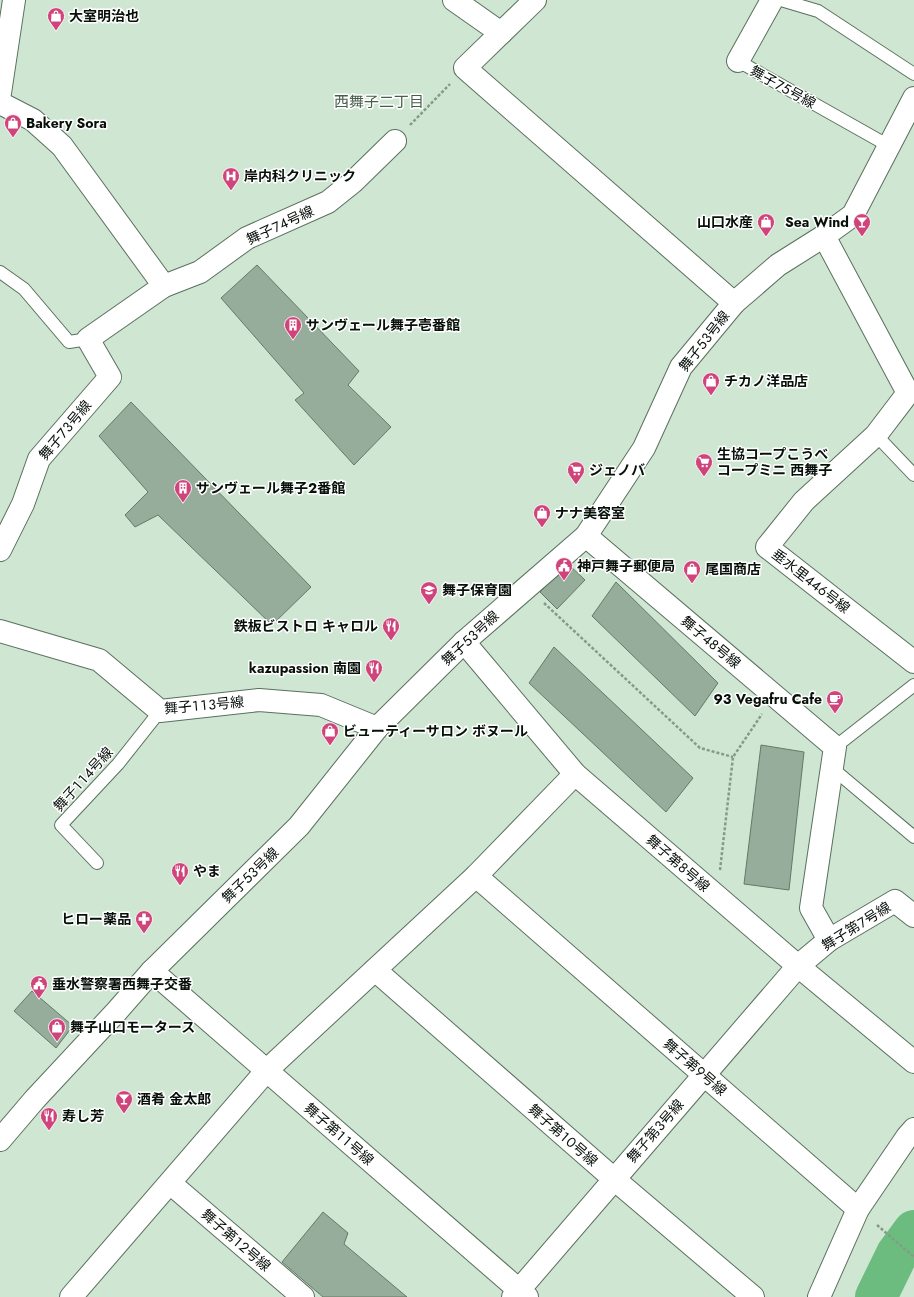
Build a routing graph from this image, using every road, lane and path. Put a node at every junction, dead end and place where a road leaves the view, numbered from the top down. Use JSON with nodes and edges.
{"nodes":[{"id":1,"x":14,"y":0,"type":"edge"},
{"id":2,"x":454,"y":0,"type":"edge"},
{"id":3,"x":535,"y":0,"type":"edge"},
{"id":4,"x":772,"y":0,"type":"edge"},
{"id":5,"x":781,"y":0,"type":"edge"},
{"id":6,"x":501,"y":33,"type":"junction"},
{"id":7,"x":738,"y":61,"type":"joint"},
{"id":8,"x":465,"y":68,"type":"junction"},
{"id":9,"x":914,"y":74,"type":"edge"},
{"id":10,"x":0,"y":93,"type":"edge"},
{"id":11,"x":914,"y":98,"type":"edge"},
{"id":12,"x":0,"y":103,"type":"edge"},
{"id":13,"x":395,"y":141,"type":"joint"},
{"id":14,"x":889,"y":146,"type":"junction"},
{"id":15,"x":824,"y":236,"type":"junction"},
{"id":16,"x":0,"y":272,"type":"edge"},
{"id":17,"x":164,"y":286,"type":"junction"},
{"id":18,"x":734,"y":303,"type":"junction"},
{"id":19,"x":88,"y":339,"type":"junction"},
{"id":20,"x":911,"y":394,"type":"edge"},
{"id":21,"x":876,"y":435,"type":"junction"},
{"id":22,"x":914,"y":475,"type":"edge"},
{"id":23,"x":586,"y":536,"type":"junction"},
{"id":24,"x":0,"y":550,"type":"edge"},
{"id":25,"x":526,"y":588,"type":"junction"},
{"id":26,"x":0,"y":631,"type":"edge"},
{"id":27,"x":464,"y":642,"type":"junction"},
{"id":28,"x":914,"y":662,"type":"edge"},
{"id":29,"x":914,"y":685,"type":"edge"},
{"id":30,"x":774,"y":695,"type":"junction"},
{"id":31,"x":160,"y":711,"type":"junction"},
{"id":32,"x":377,"y":728,"type":"junction"},
{"id":33,"x":835,"y":747,"type":"junction"},
{"id":34,"x":733,"y":757,"type":"junction"},
{"id":35,"x":832,"y":768,"type":"junction"},
{"id":36,"x":575,"y":774,"type":"junction"},
{"id":37,"x":914,"y":837,"type":"edge"},
{"id":38,"x":97,"y":863,"type":"dead end"},
{"id":39,"x":476,"y":876,"type":"junction"},
{"id":40,"x":717,"y":896,"type":"junction"},
{"id":41,"x":914,"y":916,"type":"edge"},
{"id":42,"x":830,"y":940,"type":"junction"},
{"id":43,"x":798,"y":966,"type":"junction"},
{"id":44,"x":375,"y":970,"type":"junction"},
{"id":45,"x":152,"y":971,"type":"junction"},
{"id":46,"x":914,"y":1062,"type":"edge"},
{"id":47,"x":267,"y":1070,"type":"junction"},
{"id":48,"x":704,"y":1075,"type":"junction"},
{"id":49,"x":914,"y":1129,"type":"edge"},
{"id":50,"x":0,"y":1140,"type":"edge"},
{"id":51,"x":614,"y":1180,"type":"junction"},
{"id":52,"x":170,"y":1183,"type":"junction"},
{"id":53,"x":858,"y":1209,"type":"junction"},
{"id":54,"x":914,"y":1257,"type":"edge"},
{"id":55,"x":519,"y":1295,"type":"edge"},
{"id":56,"x":72,"y":1297,"type":"edge"},
{"id":57,"x":303,"y":1297,"type":"edge"},
{"id":58,"x":753,"y":1297,"type":"edge"},
{"id":59,"x":819,"y":1297,"type":"edge"}],
"edges":[{"from":1,"to":10,"type":"street"},
{"from":2,"to":6,"type":"street"},
{"from":3,"to":6,"type":"street"},
{"from":4,"to":7,"type":"street","name":"舞子７５号線"},
{"from":5,"to":9,"type":"lane"},
{"from":6,"to":8,"type":"street"},
{"from":7,"to":14,"type":"lane","name":"舞子７５号線"},
{"from":8,"to":13,"type":"path"},
{"from":8,"to":18,"type":"street"},
{"from":11,"to":14,"type":"street","name":"舞子５３号線"},
{"from":12,"to":17,"type":"street"},
{"from":13,"to":17,"type":"street","name":"舞子７４号線"},
{"from":14,"to":15,"type":"street","name":"舞子５３号線"},
{"from":15,"to":18,"type":"street","name":"舞子５３号線"},
{"from":15,"to":20,"type":"street","name":"垂水里４４６号線"},
{"from":16,"to":19,"type":"lane","name":"舞子７４号線"},
{"from":17,"to":19,"type":"street","name":"舞子７４号線"},
{"from":18,"to":23,"type":"street","name":"舞子５３号線"},
{"from":19,"to":24,"type":"street","name":"舞子７３号線"},
{"from":20,"to":21,"type":"street","name":"垂水里４４６号線"},
{"from":21,"to":22,"type":"lane"},
{"from":21,"to":28,"type":"street","name":"垂水里４４６号線"},
{"from":23,"to":25,"type":"street","name":"舞子５３号線"},
{"from":23,"to":30,"type":"street","name":"舞子４８号線"},
{"from":25,"to":27,"type":"street","name":"舞子５３号線"},
{"from":25,"to":34,"type":"path"},
{"from":26,"to":31,"type":"street","name":"舞子１１３号線"},
{"from":27,"to":32,"type":"street","name":"舞子５３号線"},
{"from":27,"to":36,"type":"street","name":"舞子第８号線"},
{"from":29,"to":33,"type":"lane"},
{"from":30,"to":33,"type":"street","name":"舞子４８号線"},
{"from":30,"to":34,"type":"path"},
{"from":31,"to":32,"type":"street","name":"舞子１１３号線"},
{"from":31,"to":38,"type":"lane","name":"舞子１１４号線"},
{"from":32,"to":45,"type":"street","name":"舞子５３号線"},
{"from":33,"to":35,"type":"street"},
{"from":34,"to":40,"type":"path"},
{"from":35,"to":37,"type":"lane"},
{"from":35,"to":42,"type":"street"},
{"from":36,"to":39,"type":"street"},
{"from":36,"to":40,"type":"street","name":"舞子第８号線"},
{"from":39,"to":44,"type":"street"},
{"from":39,"to":48,"type":"street","name":"舞子第９号線"},
{"from":40,"to":43,"type":"street","name":"舞子第８号線"},
{"from":41,"to":42,"type":"street","name":"舞子第７号線"},
{"from":42,"to":43,"type":"street","name":"舞子第７号線"},
{"from":43,"to":46,"type":"street","name":"舞子第８号線"},
{"from":43,"to":48,"type":"street","name":"舞子第３号線"},
{"from":44,"to":47,"type":"street"},
{"from":44,"to":51,"type":"street","name":"舞子第１０号線"},
{"from":45,"to":47,"type":"street","name":"舞子第１１号線"},
{"from":45,"to":50,"type":"street","name":"舞子５３号線"},
{"from":47,"to":52,"type":"street"},
{"from":47,"to":55,"type":"street","name":"舞子第１１号線"},
{"from":48,"to":51,"type":"street","name":"舞子第３号線"},
{"from":48,"to":53,"type":"street","name":"舞子第９号線"},
{"from":49,"to":53,"type":"street"},
{"from":51,"to":55,"type":"street","name":"舞子第３号線"},
{"from":51,"to":58,"type":"street","name":"舞子第１０号線"},
{"from":52,"to":56,"type":"street"},
{"from":52,"to":57,"type":"street","name":"舞子第１２号線"},
{"from":53,"to":54,"type":"path"},
{"from":53,"to":59,"type":"street"}]}
